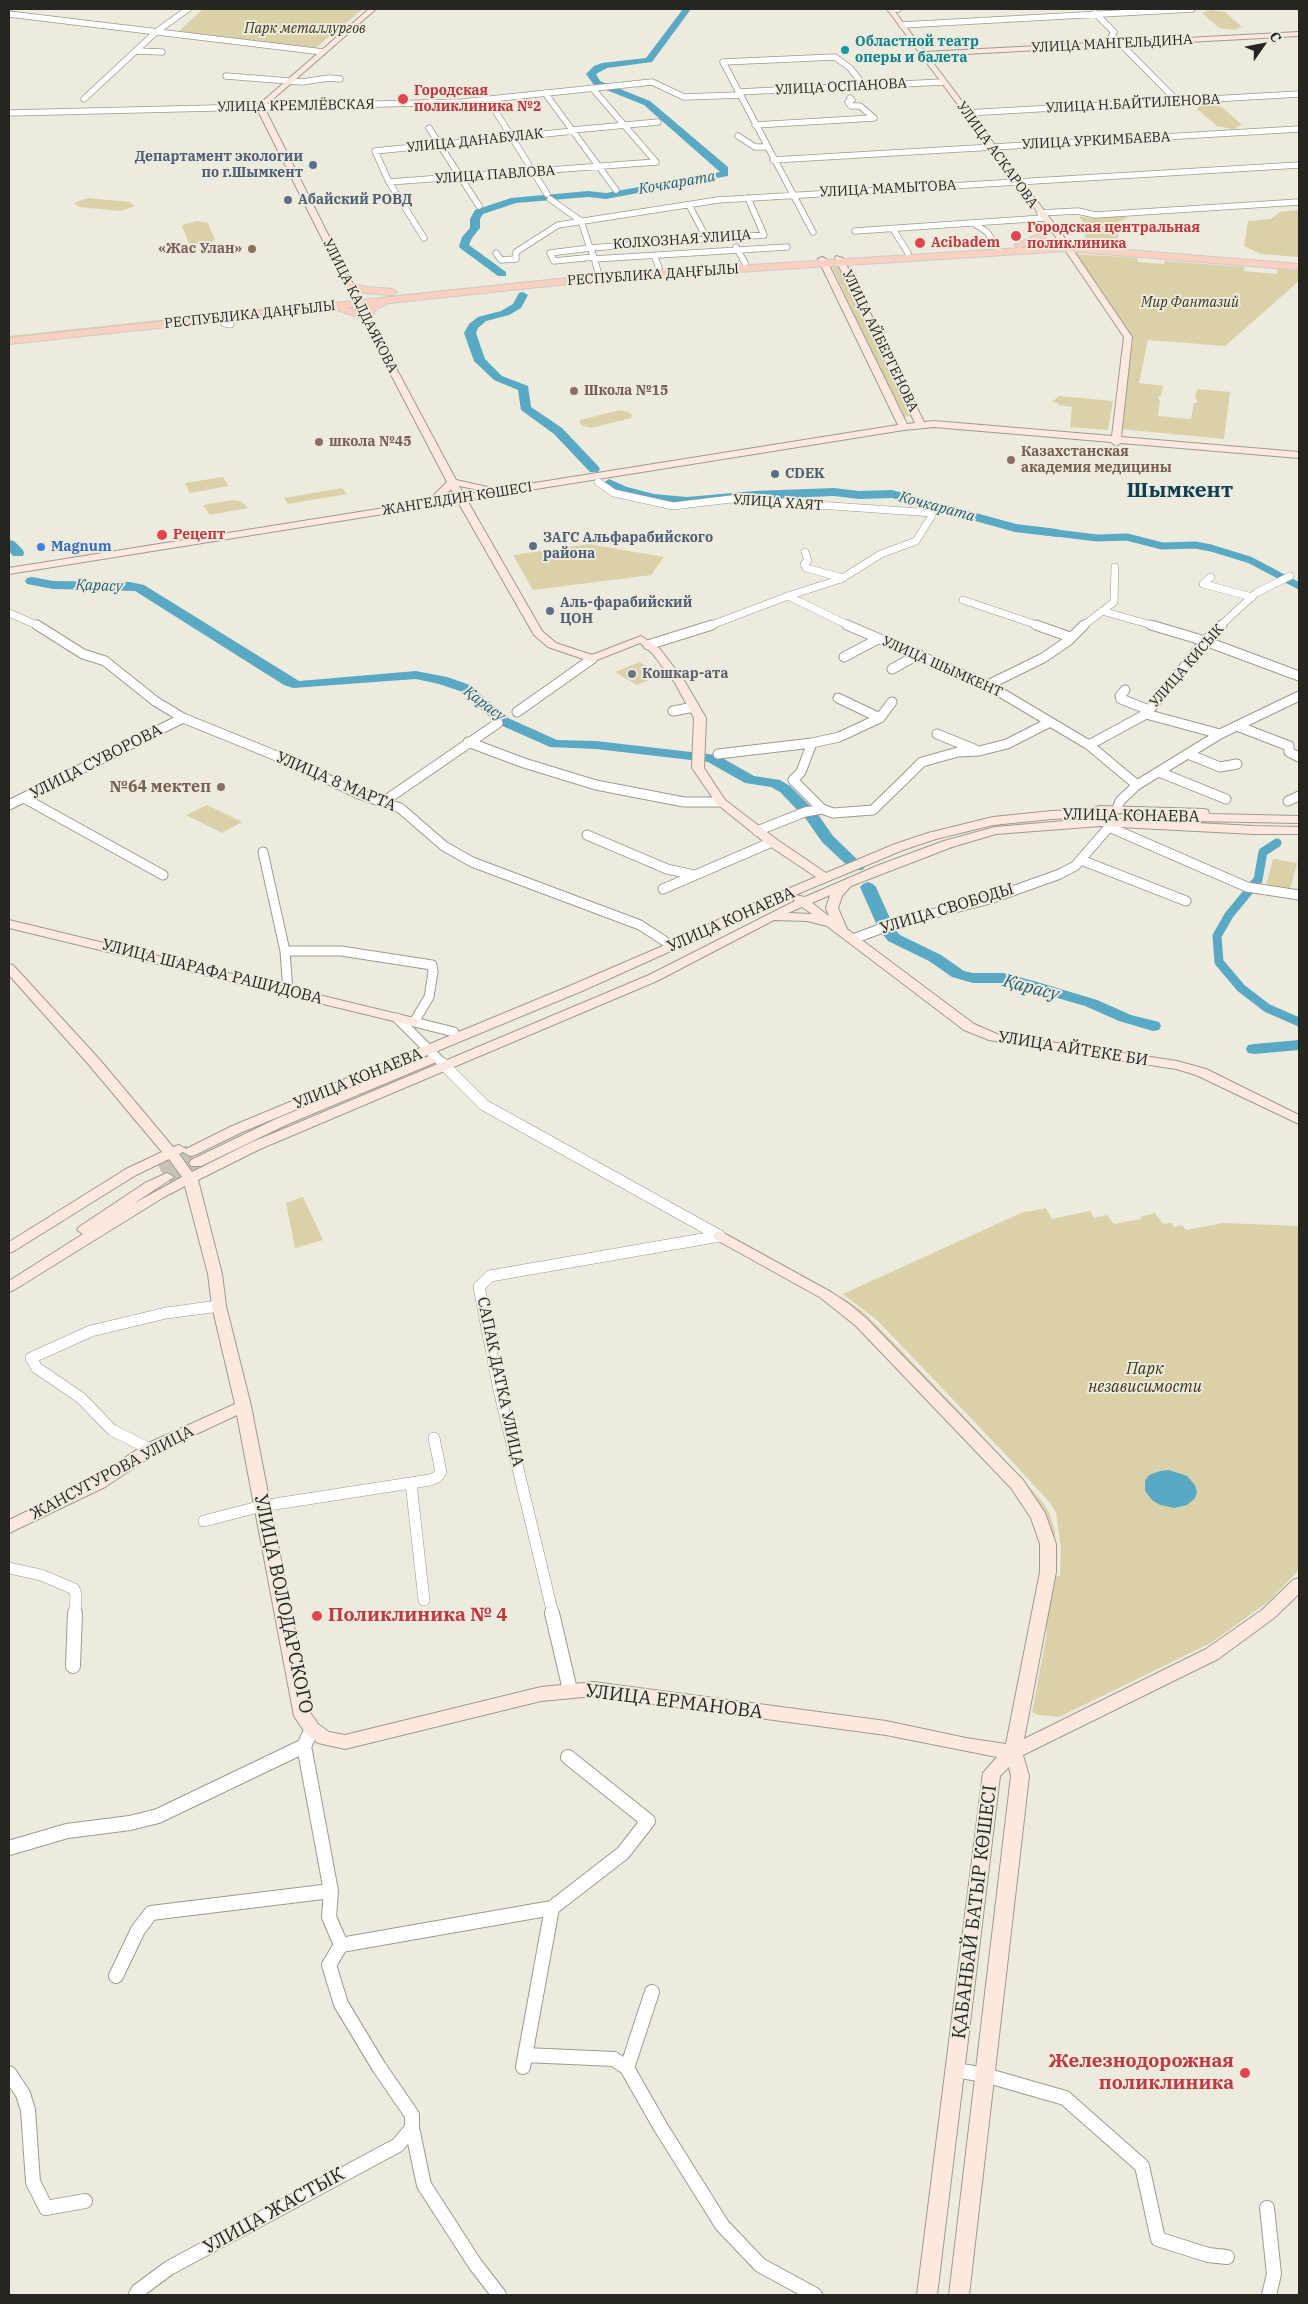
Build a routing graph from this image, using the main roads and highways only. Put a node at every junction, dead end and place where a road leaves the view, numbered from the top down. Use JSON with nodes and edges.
{"nodes":[{"id":1,"x":373,"y":9,"type":"edge"},
{"id":2,"x":890,"y":9,"type":"edge"},
{"id":3,"x":1299,"y":34,"type":"edge"},
{"id":4,"x":916,"y":44,"type":"junction"},
{"id":5,"x":958,"y":52,"type":"junction"},
{"id":6,"x":924,"y":54,"type":"junction"},
{"id":7,"x":931,"y":65,"type":"junction"},
{"id":8,"x":1045,"y":219,"type":"junction"},
{"id":9,"x":1066,"y":246,"type":"junction"},
{"id":10,"x":1012,"y":247,"type":"junction"},
{"id":11,"x":840,"y":260,"type":"junction"},
{"id":12,"x":823,"y":261,"type":"junction"},
{"id":13,"x":1299,"y":261,"type":"edge"},
{"id":14,"x":1299,"y":267,"type":"edge"},
{"id":15,"x":350,"y":286,"type":"junction"},
{"id":16,"x":401,"y":296,"type":"junction"},
{"id":17,"x":357,"y":300,"type":"junction"},
{"id":18,"x":308,"y":309,"type":"junction"},
{"id":19,"x":367,"y":317,"type":"junction"},
{"id":20,"x":9,"y":334,"type":"edge"},
{"id":21,"x":9,"y":341,"type":"edge"},
{"id":22,"x":921,"y":425,"type":"junction"},
{"id":23,"x":904,"y":427,"type":"junction"},
{"id":24,"x":1117,"y":441,"type":"junction"},
{"id":25,"x":1299,"y":455,"type":"edge"},
{"id":26,"x":1299,"y":459,"type":"edge"},
{"id":27,"x":452,"y":482,"type":"junction"},
{"id":28,"x":503,"y":492,"type":"junction"},
{"id":29,"x":461,"y":498,"type":"junction"},
{"id":30,"x":431,"y":503,"type":"junction"},
{"id":31,"x":471,"y":514,"type":"junction"},
{"id":32,"x":9,"y":571,"type":"edge"},
{"id":33,"x":699,"y":742,"type":"joint"},
{"id":34,"x":698,"y":768,"type":"joint"},
{"id":35,"x":1299,"y":814,"type":"edge"},
{"id":36,"x":1015,"y":819,"type":"junction"},
{"id":37,"x":1299,"y":819,"type":"edge"},
{"id":38,"x":1053,"y":820,"type":"junction"},
{"id":39,"x":1254,"y":830,"type":"junction"},
{"id":40,"x":1299,"y":830,"type":"edge"},
{"id":41,"x":996,"y":831,"type":"junction"},
{"id":42,"x":1299,"y":835,"type":"edge"},
{"id":43,"x":1268,"y":836,"type":"junction"},
{"id":44,"x":827,"y":879,"type":"junction"},
{"id":45,"x":852,"y":882,"type":"junction"},
{"id":46,"x":791,"y":893,"type":"junction"},
{"id":47,"x":804,"y":902,"type":"junction"},
{"id":48,"x":742,"y":913,"type":"junction"},
{"id":49,"x":9,"y":924,"type":"edge"},
{"id":50,"x":753,"y":924,"type":"junction"},
{"id":51,"x":848,"y":935,"type":"junction"},
{"id":52,"x":9,"y":968,"type":"edge"},
{"id":53,"x":414,"y":1022,"type":"road end"},
{"id":54,"x":433,"y":1055,"type":"junction"},
{"id":55,"x":1299,"y":1120,"type":"edge"},
{"id":56,"x":171,"y":1152,"type":"junction"},
{"id":57,"x":193,"y":1157,"type":"tunnel mouth"},
{"id":58,"x":175,"y":1174,"type":"junction"},
{"id":59,"x":720,"y":1236,"type":"road end"},
{"id":60,"x":9,"y":1248,"type":"edge"},
{"id":61,"x":9,"y":1258,"type":"edge"},
{"id":62,"x":9,"y":1277,"type":"edge"},
{"id":63,"x":9,"y":1287,"type":"edge"},
{"id":64,"x":243,"y":1406,"type":"junction"},
{"id":65,"x":9,"y":1527,"type":"edge"},
{"id":66,"x":1299,"y":1584,"type":"edge"},
{"id":67,"x":312,"y":1729,"type":"joint"},
{"id":68,"x":1013,"y":1752,"type":"junction"},
{"id":69,"x":927,"y":2295,"type":"edge"},
{"id":70,"x":959,"y":2295,"type":"edge"}],
"edges":[{"from":1,"to":15,"type":"main road","name":"УЛИЦА КАЛДАЯКОВА"},
{"from":2,"to":4,"type":"main road","name":"УЛИЦА АСКАРОВА"},
{"from":3,"to":5,"type":"main road","name":"УЛИЦА МАНГЕЛЬДИНА"},
{"from":4,"to":5,"type":"main road"},
{"from":4,"to":6,"type":"main road","name":"УЛИЦА АСКАРОВА"},
{"from":5,"to":6,"type":"main road","name":"УЛИЦА МАНГЕЛЬДИНА"},
{"from":5,"to":7,"type":"main road"},
{"from":6,"to":7,"type":"main road","name":"УЛИЦА АСКАРОВА"},
{"from":7,"to":8,"type":"main road","name":"УЛИЦА АСКАРОВА"},
{"from":8,"to":9,"type":"main road","name":"УЛИЦА АСКАРОВА"},
{"from":8,"to":10,"type":"main road"},
{"from":9,"to":10,"type":"main road","name":"РЕСПУБЛИКА ДАҢҒЫЛЫ"},
{"from":9,"to":11,"type":"main road","name":"РЕСПУБЛИКА ДАҢҒЫЛЫ"},
{"from":9,"to":13,"type":"main road","name":"РЕСПУБЛИКА ДАҢҒЫЛЫ"},
{"from":9,"to":14,"type":"main road","name":"РЕСПУБЛИКА ДАҢҒЫЛЫ"},
{"from":9,"to":24,"type":"main road","name":"УЛИЦА АСКАРОВА"},
{"from":10,"to":11,"type":"main road","name":"РЕСПУБЛИКА ДАҢҒЫЛЫ"},
{"from":11,"to":12,"type":"main road","name":"РЕСПУБЛИКА ДАҢҒЫЛЫ"},
{"from":11,"to":22,"type":"main road","name":"УЛИЦА АЙБЕРГЕНОВА"},
{"from":12,"to":16,"type":"main road","name":"РЕСПУБЛИКА ДАҢҒЫЛЫ"},
{"from":12,"to":16,"type":"main road","name":"РЕСПУБЛИКА ДАҢҒЫЛЫ"},
{"from":12,"to":23,"type":"main road","name":"УЛИЦА АЙБЕРГЕНОВА"},
{"from":15,"to":16,"type":"main road"},
{"from":15,"to":17,"type":"main road","name":"УЛИЦА КАЛДАЯКОВА"},
{"from":16,"to":17,"type":"main road","name":"РЕСПУБЛИКА ДАҢҒЫЛЫ"},
{"from":16,"to":19,"type":"main road"},
{"from":17,"to":18,"type":"main road","name":"РЕСПУБЛИКА ДАҢҒЫЛЫ"},
{"from":17,"to":19,"type":"main road","name":"УЛИЦА КАЛДАЯКОВА"},
{"from":17,"to":20,"type":"main road","name":"РЕСПУБЛИКА ДАҢҒЫЛЫ"},
{"from":18,"to":19,"type":"main road"},
{"from":18,"to":21,"type":"main road","name":"РЕСПУБЛИКА ДАҢҒЫЛЫ"},
{"from":19,"to":27,"type":"main road","name":"УЛИЦА КАЛДАЯКОВА"},
{"from":22,"to":23,"type":"main road","name":"ЖАНГЕЛДИН КӨШЕСІ"},
{"from":22,"to":24,"type":"main road","name":"ЖАНГЕЛДИН КӨШЕСІ"},
{"from":23,"to":28,"type":"main road","name":"ЖАНГЕЛДИН КӨШЕСІ"},
{"from":24,"to":25,"type":"main road"},
{"from":24,"to":26,"type":"main road"},
{"from":27,"to":28,"type":"main road"},
{"from":27,"to":29,"type":"main road","name":"УЛИЦА КАЛДАЯКОВА"},
{"from":27,"to":30,"type":"main road"},
{"from":28,"to":29,"type":"main road","name":"ЖАНГЕЛДИН КӨШЕСІ"},
{"from":28,"to":31,"type":"main road"},
{"from":29,"to":30,"type":"main road","name":"ЖАНГЕЛДИН КӨШЕСІ"},
{"from":29,"to":31,"type":"main road","name":"УЛИЦА КАЛДАЯКОВА"},
{"from":30,"to":32,"type":"main road","name":"ЖАНГЕЛДИН КӨШЕСІ"},
{"from":31,"to":33,"type":"main road","name":"УЛИЦА КАЛДАЯКОВА"},
{"from":33,"to":34,"type":"main road"},
{"from":34,"to":44,"type":"main road"},
{"from":35,"to":36,"type":"main road"},
{"from":36,"to":38,"type":"main road","name":"УЛИЦА КОНАЕВА"},
{"from":36,"to":44,"type":"main road","name":"УЛИЦА КОНАЕВА"},
{"from":37,"to":38,"type":"main road","name":"УЛИЦА КОНАЕВА"},
{"from":38,"to":39,"type":"main road","name":"УЛИЦА КОНАЕВА"},
{"from":38,"to":41,"type":"main road","name":"УЛИЦА КОНАЕВА"},
{"from":39,"to":40,"type":"main road","name":"УЛИЦА КОНАЕВА"},
{"from":39,"to":43,"type":"main road"},
{"from":41,"to":43,"type":"main road"},
{"from":41,"to":45,"type":"main road","name":"УЛИЦА КОНАЕВА"},
{"from":42,"to":43,"type":"main road"},
{"from":44,"to":46,"type":"main road","name":"УЛИЦА КОНАЕВА"},
{"from":45,"to":47,"type":"main road","name":"УЛИЦА КОНАЕВА"},
{"from":45,"to":51,"type":"main road"},
{"from":46,"to":47,"type":"main road","name":"УЛИЦА АЙТЕКЕ БИ"},
{"from":46,"to":48,"type":"main road","name":"УЛИЦА КОНАЕВА"},
{"from":47,"to":50,"type":"main road","name":"УЛИЦА КОНАЕВА"},
{"from":47,"to":51,"type":"main road","name":"УЛИЦА АЙТЕКЕ БИ"},
{"from":48,"to":54,"type":"main road","name":"УЛИЦА КОНАЕВА"},
{"from":48,"to":54,"type":"main road"},
{"from":49,"to":53,"type":"main road","name":"УЛИЦА ШАРАФА РАШИДОВА"},
{"from":50,"to":51,"type":"main road"},
{"from":50,"to":54,"type":"main road","name":"УЛИЦА КОНАЕВА"},
{"from":50,"to":54,"type":"main road","name":"УЛИЦА КОНАЕВА"},
{"from":51,"to":55,"type":"main road","name":"УЛИЦА АЙТЕКЕ БИ"},
{"from":52,"to":56,"type":"main road"},
{"from":54,"to":56,"type":"main road"},
{"from":54,"to":57,"type":"main road","name":"УЛИЦА КОНАЕВА"},
{"from":54,"to":58,"type":"main road"},
{"from":56,"to":58,"type":"main road"},
{"from":56,"to":60,"type":"main road"},
{"from":58,"to":61,"type":"main road"},
{"from":58,"to":62,"type":"main road"},
{"from":58,"to":63,"type":"main road"},
{"from":58,"to":64,"type":"main road","name":"УЛИЦА ВОЛОДАРСКОГО"},
{"from":59,"to":68,"type":"main road"},
{"from":64,"to":65,"type":"main road","name":"ЖАНСУГУРОВА УЛИЦА"},
{"from":64,"to":67,"type":"main road","name":"УЛИЦА ВОЛОДАРСКОГО"},
{"from":66,"to":68,"type":"main road"},
{"from":67,"to":68,"type":"main road","name":"УЛИЦА ЕРМАНОВА"},
{"from":68,"to":69,"type":"main road","name":"ҚАБАНБАЙ БАТЫР КӨШЕСІ"},
{"from":68,"to":70,"type":"main road","name":"ҚАБАНБАЙ БАТЫР КӨШЕСІ"}]}
